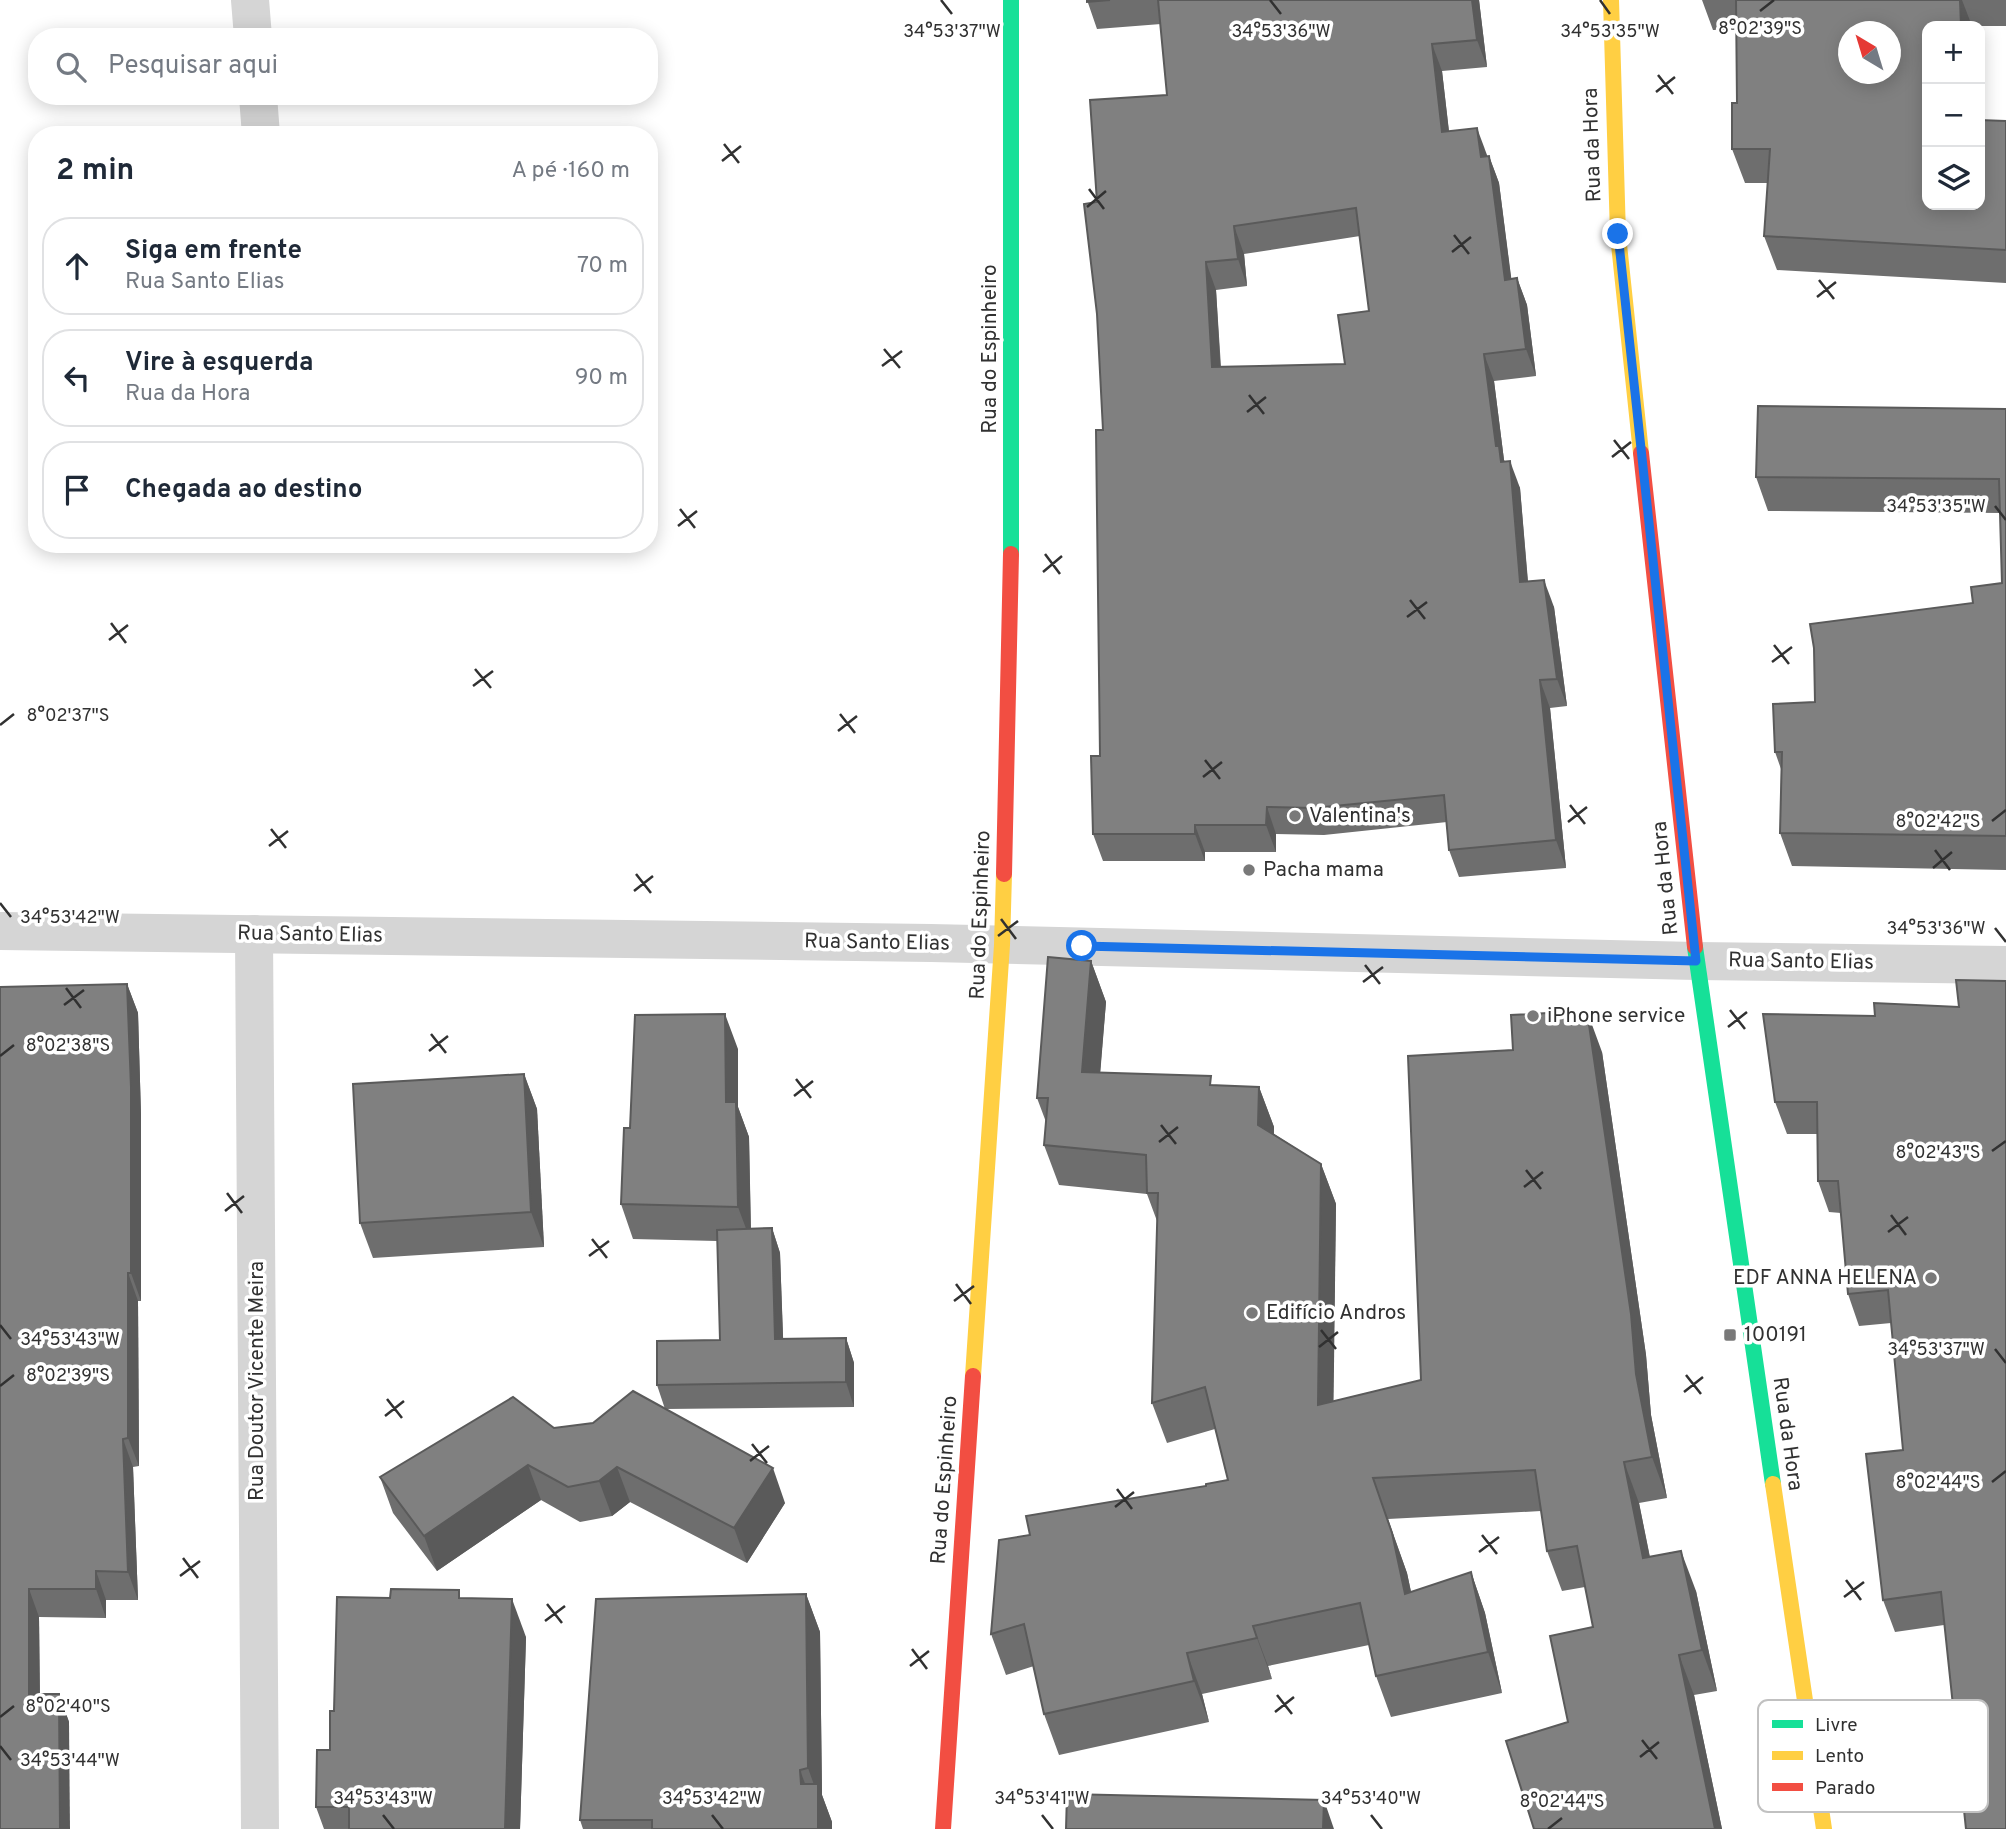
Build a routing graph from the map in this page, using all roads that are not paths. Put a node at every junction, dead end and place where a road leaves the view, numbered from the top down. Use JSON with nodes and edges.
{"nodes":[{"id":1,"x":250,"y":0,"type":"edge"},
{"id":2,"x":1011,"y":0,"type":"edge"},
{"id":3,"x":1611,"y":0,"type":"edge"},
{"id":4,"x":252,"y":28,"type":"edge"},
{"id":5,"x":259,"y":105,"type":"edge"},
{"id":6,"x":260,"y":126,"type":"edge"},
{"id":7,"x":0,"y":931,"type":"edge"},
{"id":8,"x":254,"y":934,"type":"junction"},
{"id":9,"x":1002,"y":945,"type":"junction"},
{"id":10,"x":1696,"y":961,"type":"junction"},
{"id":11,"x":2006,"y":965,"type":"edge"},
{"id":12,"x":1805,"y":1700,"type":"edge"},
{"id":13,"x":260,"y":1829,"type":"edge"},
{"id":14,"x":943,"y":1829,"type":"edge"}],
"edges":[{"from":1,"to":4,"type":"street"},
{"from":2,"to":9,"type":"street","name":"Rua do Espinheiro"},
{"from":3,"to":10,"type":"street","name":"Rua da Hora"},
{"from":5,"to":6,"type":"street"},
{"from":7,"to":8,"type":"street","name":"Rua Santo Elias"},
{"from":8,"to":9,"type":"street","name":"Rua Santo Elias"},
{"from":8,"to":13,"type":"street","name":"Rua Doutor Vicente Meira"},
{"from":9,"to":10,"type":"street","name":"Rua Santo Elias"},
{"from":9,"to":14,"type":"street","name":"Rua do Espinheiro"},
{"from":10,"to":11,"type":"street","name":"Rua Santo Elias"},
{"from":10,"to":12,"type":"street","name":"Rua da Hora"}]}
